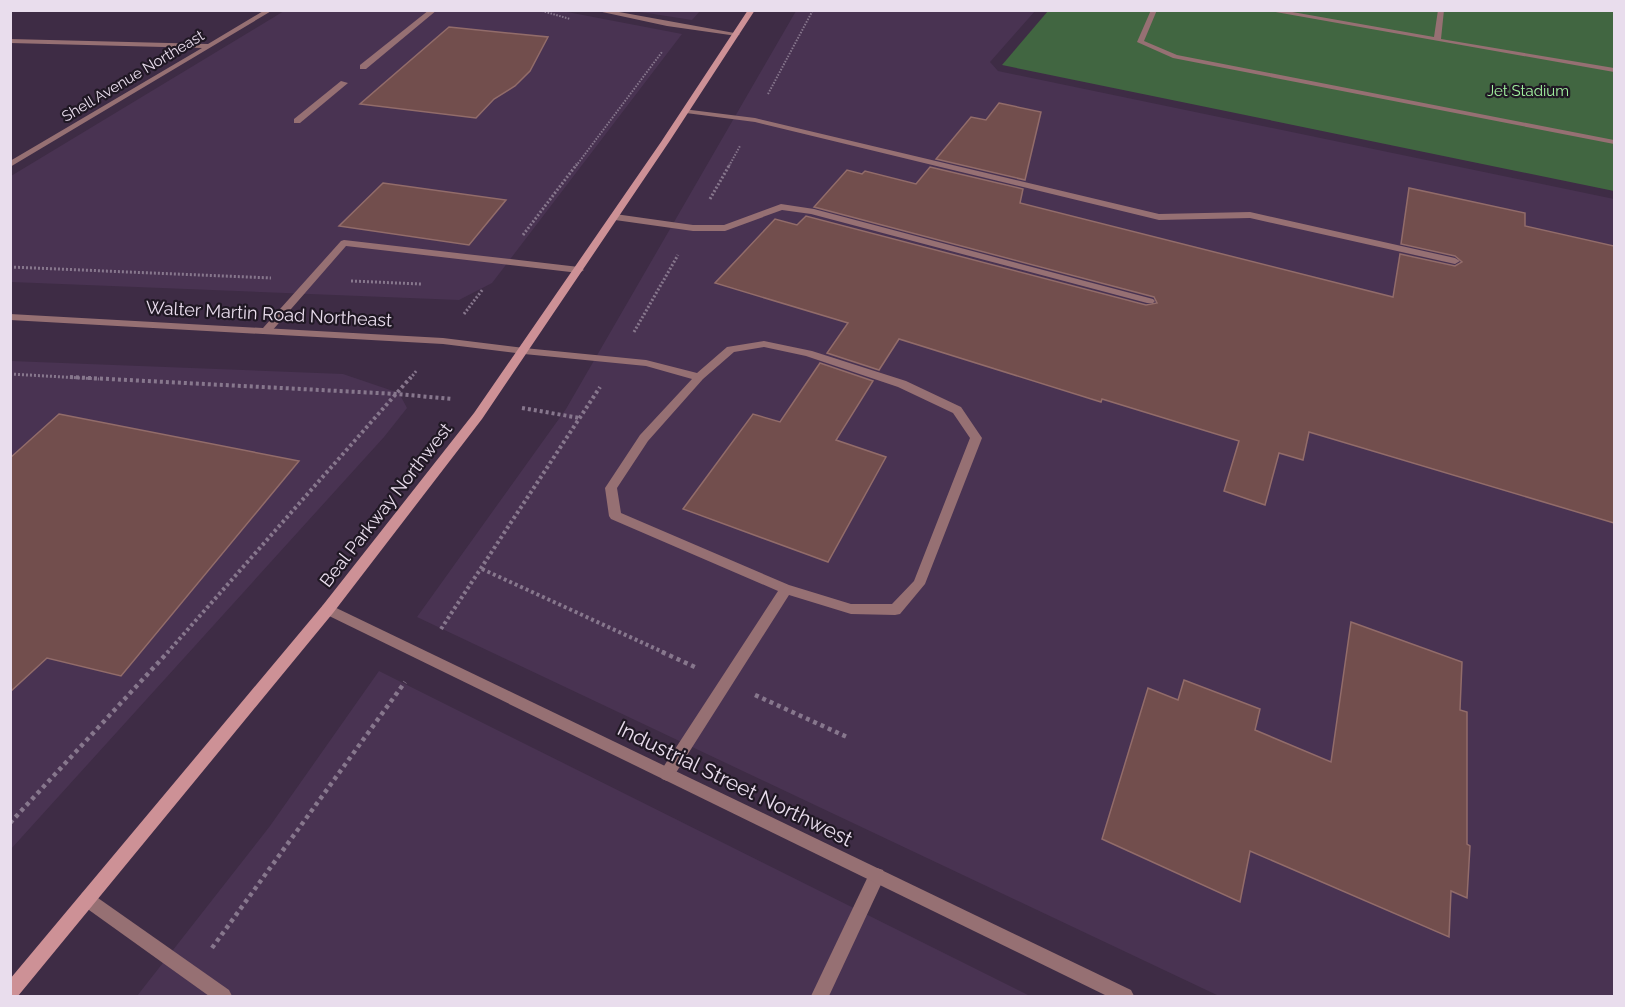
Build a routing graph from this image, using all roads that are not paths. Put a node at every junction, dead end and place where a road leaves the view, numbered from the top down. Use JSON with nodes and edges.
{"nodes":[{"id":1,"x":270,"y":10,"type":"edge"},
{"id":2,"x":434,"y":10,"type":"edge"},
{"id":3,"x":596,"y":10,"type":"edge"},
{"id":4,"x":752,"y":10,"type":"edge"},
{"id":5,"x":1154,"y":10,"type":"edge"},
{"id":6,"x":1267,"y":10,"type":"edge"},
{"id":7,"x":1441,"y":10,"type":"edge"},
{"id":8,"x":736,"y":34,"type":"junction"},
{"id":9,"x":1437,"y":40,"type":"junction"},
{"id":10,"x":10,"y":41,"type":"edge"},
{"id":11,"x":210,"y":46,"type":"junction"},
{"id":12,"x":363,"y":67,"type":"dead end"},
{"id":13,"x":1614,"y":70,"type":"edge"},
{"id":14,"x":344,"y":83,"type":"dead end"},
{"id":15,"x":686,"y":111,"type":"junction"},
{"id":16,"x":297,"y":121,"type":"dead end"},
{"id":17,"x":1614,"y":142,"type":"edge"},
{"id":18,"x":10,"y":165,"type":"edge"},
{"id":19,"x":615,"y":217,"type":"junction"},
{"id":20,"x":1455,"y":261,"type":"dead end"},
{"id":21,"x":579,"y":270,"type":"junction"},
{"id":22,"x":1150,"y":302,"type":"dead end"},
{"id":23,"x":10,"y":317,"type":"edge"},
{"id":24,"x":267,"y":330,"type":"junction"},
{"id":25,"x":524,"y":351,"type":"junction"},
{"id":26,"x":699,"y":377,"type":"junction"},
{"id":27,"x":786,"y":589,"type":"junction"},
{"id":28,"x":328,"y":609,"type":"junction"},
{"id":29,"x":667,"y":774,"type":"junction"},
{"id":30,"x":877,"y":876,"type":"junction"},
{"id":31,"x":88,"y":899,"type":"junction"},
{"id":32,"x":10,"y":993,"type":"edge"},
{"id":33,"x":222,"y":996,"type":"edge"},
{"id":34,"x":820,"y":996,"type":"edge"},
{"id":35,"x":1125,"y":996,"type":"edge"}],
"edges":[{"from":1,"to":11,"type":"street","name":"Shell Avenue Northeast"},
{"from":2,"to":12,"type":"street"},
{"from":3,"to":8,"type":"street"},
{"from":4,"to":8,"type":"main road","name":"Beal Parkway Northwest"},
{"from":5,"to":17,"type":"street"},
{"from":6,"to":9,"type":"street"},
{"from":7,"to":9,"type":"street"},
{"from":8,"to":15,"type":"main road","name":"Beal Parkway Northwest"},
{"from":9,"to":13,"type":"street"},
{"from":10,"to":11,"type":"street"},
{"from":11,"to":18,"type":"street","name":"Shell Avenue Northeast"},
{"from":14,"to":16,"type":"street"},
{"from":15,"to":19,"type":"main road","name":"Beal Parkway Northwest"},
{"from":15,"to":20,"type":"street"},
{"from":19,"to":21,"type":"main road","name":"Beal Parkway Northwest"},
{"from":19,"to":22,"type":"street"},
{"from":21,"to":24,"type":"street"},
{"from":21,"to":25,"type":"main road","name":"Beal Parkway Northwest"},
{"from":23,"to":24,"type":"street","name":"Walter Martin Road Northeast"},
{"from":24,"to":25,"type":"street","name":"Walter Martin Road Northeast"},
{"from":25,"to":26,"type":"street","name":"Walter Martin Road Northeast"},
{"from":25,"to":28,"type":"main road","name":"Beal Parkway Northwest"},
{"from":26,"to":27,"type":"street"},
{"from":26,"to":27,"type":"street"},
{"from":27,"to":29,"type":"street"},
{"from":28,"to":29,"type":"street","name":"Industrial Street Northwest"},
{"from":28,"to":31,"type":"main road","name":"Beal Parkway Northwest"},
{"from":29,"to":30,"type":"street","name":"Industrial Street Northwest"},
{"from":30,"to":34,"type":"street"},
{"from":30,"to":35,"type":"street","name":"Industrial Street Northwest"},
{"from":31,"to":32,"type":"main road","name":"Beal Parkway Northwest"},
{"from":31,"to":33,"type":"street"}]}
